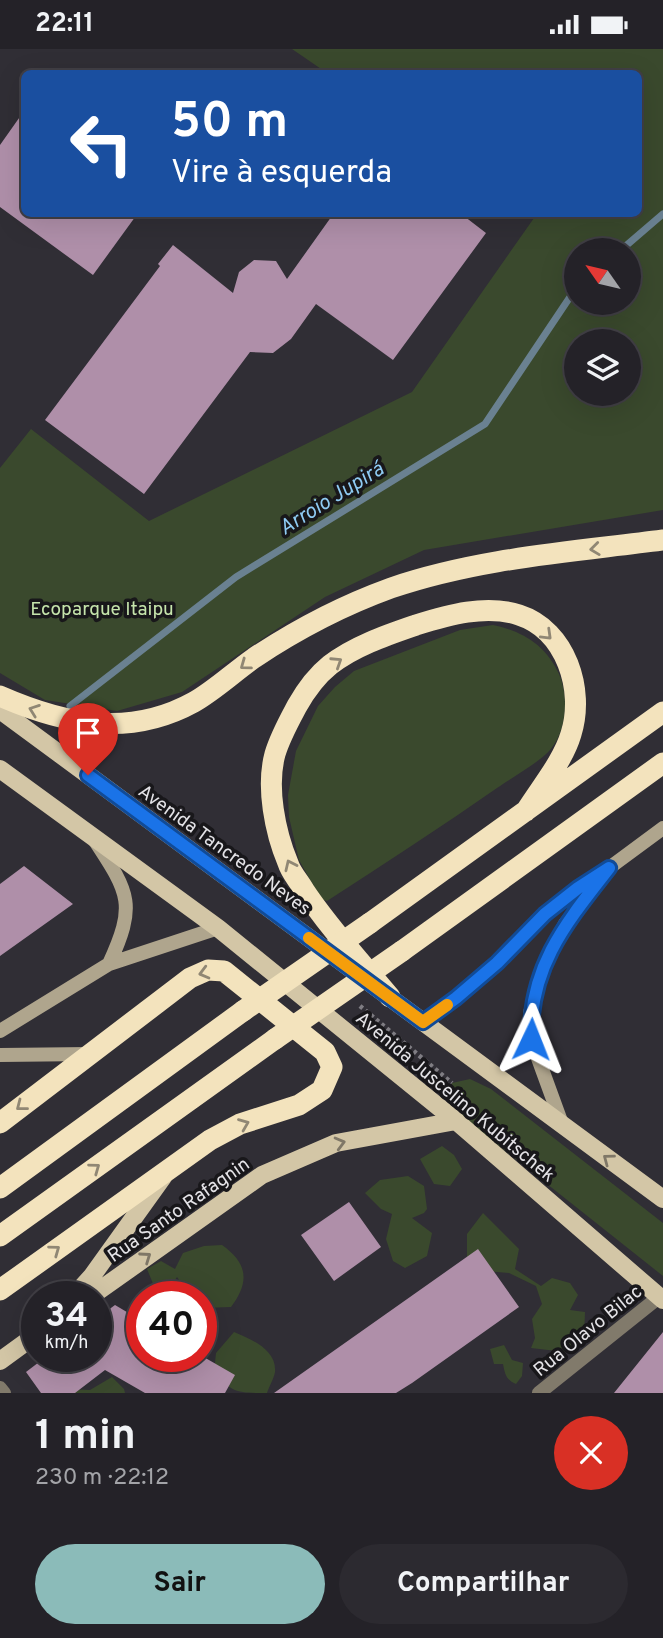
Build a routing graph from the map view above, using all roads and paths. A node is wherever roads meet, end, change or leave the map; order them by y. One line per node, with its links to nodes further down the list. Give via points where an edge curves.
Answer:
1 (663, 540): 2 (highway, one-way to 2, via 494,562 389,589 324,618 256,657 194,702 145,719 105,725 79,722 37,713)
2 (0, 697)
3 (0, 711): 13 (main road, Avenida Tancredo Neves)
4 (663, 712): 7 (highway)
5 (663, 763): 24 (highway, one-way to 5, bridge)
6 (0, 769): 9 (main road)
7 (526, 811): 13 (highway, one-way to 7, via 307,894 288,865 277,828 272,785 275,755 310,684 331,664 379,638 449,614 496,611 522,616 547,632 570,662 577,692 572,733); 22 (highway, bridge)
8 (663, 828): 10 (street)
9 (91, 835): 11 (main road); 12 (street, via 114,870 127,911 124,932)
10 (609, 868): 14 (street, via 545,914 497,963); 20 (street, via 565,924 541,971 530,1013 531,1039)
11 (218, 928): 12 (street); 18 (main road, Avenida Juscelino Kubitschek)
12 (109, 964): 15 (street)
13 (390, 997): 14 (main road, Avenida Juscelino Kubitschek)
14 (423, 1022): 20 (main road, Avenida Juscelino Kubitschek)
15 (0, 1031)
16 (90, 1054): 17 (street); 19 (highway, one-way to 19); 21 (highway, one-way to 16, via 210,1140 299,1105 322,1090 332,1067 325,1052 224,971 208,970 190,978)
17 (0, 1055)
18 (456, 1121): 26 (main road, Rua Santo Rafagnin, one-way to 18, via 262,1175 336,1143); 28 (main road, Avenida Juscelino Kubitschek)
19 (0, 1123)
20 (562, 1124): 23 (main road, Avenida Juscelino Kubitschek, one-way to 20)
21 (171, 1167): 25 (main road); 27 (highway, one-way to 21)
22 (0, 1188)
23 (663, 1199)
24 (0, 1236)
25 (87, 1281)
26 (112, 1281)
27 (0, 1290)
28 (661, 1298): 33 (street, Rua Olavo Bilac)
29 (21, 1346): 30 (main road)
30 (0, 1361)
31 (0, 1388): 32 (street)
32 (4, 1393)
33 (538, 1393)

